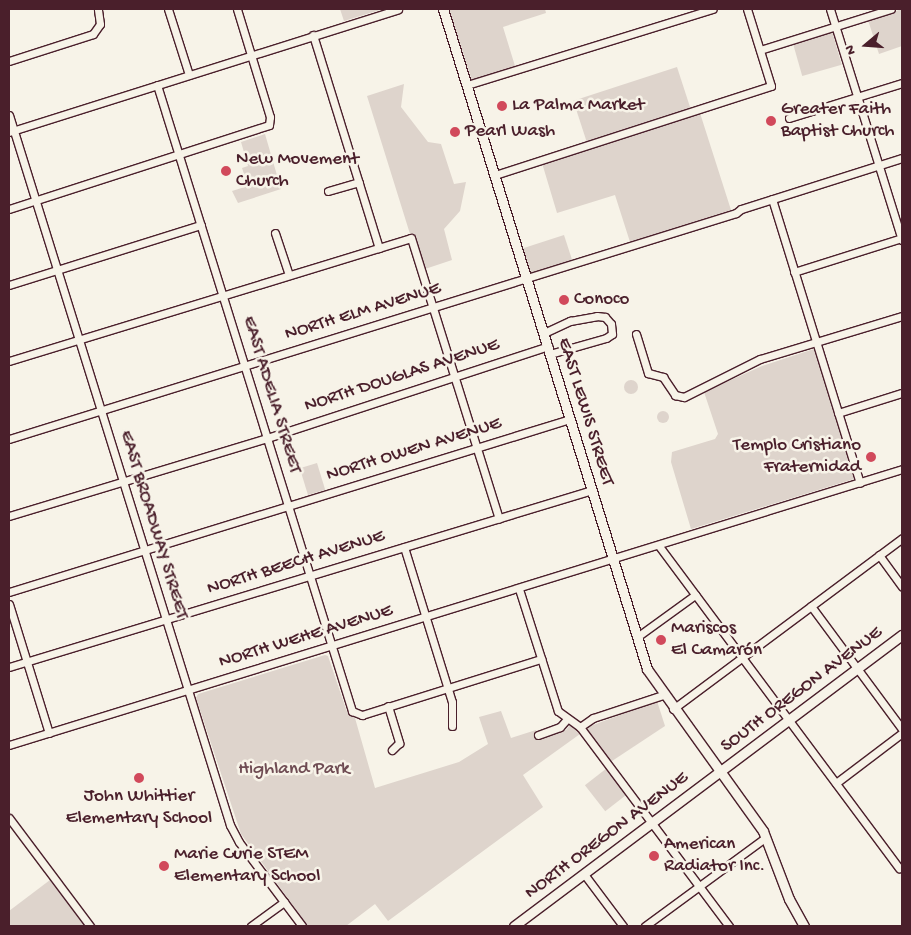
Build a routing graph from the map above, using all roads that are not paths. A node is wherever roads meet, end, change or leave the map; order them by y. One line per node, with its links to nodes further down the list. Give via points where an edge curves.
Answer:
1 (98, 9): 14 (street, via 100,24 90,35)
2 (168, 9): 15 (street)
3 (236, 9): 13 (street)
4 (398, 9): 11 (street)
5 (443, 9): 18 (main road, EAST LEWIS STREET)
6 (712, 9): 18 (street)
7 (747, 9): 12 (street)
8 (830, 9): 10 (street)
9 (891, 9): 10 (street)
10 (836, 26): 12 (street); 19 (street)
11 (313, 36): 13 (street); 27 (street)
12 (760, 50): 26 (street, via 772,86)
13 (251, 55): 15 (street); 23 (street, via 271,123)
14 (9, 61)
15 (188, 75): 17 (street)
16 (902, 82): 19 (street)
17 (157, 85): 22 (street); 23 (street, EAST ADELIA STREET)
18 (467, 85): 26 (main road, EAST LEWIS STREET)
19 (858, 96): 21 (street); 25 (street)
20 (9, 115): 22 (street, EAST BROADWAY STREET)
21 (789, 118)
22 (11, 131): 30 (street, EAST BROADWAY STREET)
23 (179, 155): 30 (street); 32 (street, EAST ADELIA STREET)
24 (902, 158): 25 (street, NORTH ELM AVENUE)
25 (879, 165): 29 (street, NORTH ELM AVENUE); 34 (street)
26 (495, 175): 39 (main road, EAST LEWIS STREET)
27 (359, 182): 28 (street); 35 (street)
28 (328, 191)
29 (772, 199): 37 (street); 39 (street, NORTH ELM AVENUE)
30 (36, 201): 31 (street); 36 (street, EAST BROADWAY STREET)
31 (9, 209)
32 (201, 225): 36 (street); 41 (street, EAST ADELIA STREET)
33 (276, 233): 38 (street)
34 (902, 238): 37 (street)
35 (379, 248): 38 (street); 42 (street, via 411,238)
36 (57, 270): 40 (street); 46 (street, EAST BROADWAY STREET)
37 (794, 272): 47 (street)
38 (289, 275): 41 (street)
39 (527, 278): 42 (street, NORTH ELM AVENUE); 44 (main road, EAST LEWIS STREET)
40 (9, 285)
41 (223, 295): 46 (street); 50 (street, EAST ADELIA STREET)
42 (433, 307): 50 (street, NORTH ELM AVENUE); 51 (street)
43 (902, 316): 47 (street)
44 (544, 333): 48 (main road, EAST LEWIS STREET); 48 (street, NORTH DOUGLAS AVENUE, via 570,321 597,316 605,317 611,324 612,334 606,338)
45 (636, 334): 47 (street, via 648,373 663,377 679,397 688,396 760,359)
46 (79, 340): 49 (street); 53 (street, EAST BROADWAY STREET)
47 (816, 342): 54 (street)
48 (549, 350): 51 (street, NORTH DOUGLAS AVENUE); 55 (main road, EAST LEWIS STREET)
49 (9, 361)
50 (244, 365): 53 (street, NORTH ELM AVENUE); 56 (street, EAST ADELIA STREET)
51 (454, 376): 56 (street, NORTH DOUGLAS AVENUE); 58 (street)
52 (902, 393): 54 (street)
53 (100, 410): 57 (street, NORTH ELM AVENUE); 60 (street, EAST BROADWAY STREET)
54 (838, 413): 61 (street)
55 (570, 419): 58 (street, NORTH OWEN AVENUE); 62 (main road, EAST LEWIS STREET)
56 (267, 438): 60 (street, NORTH DOUGLAS AVENUE); 63 (street, EAST ADELIA STREET)
57 (9, 439)
58 (477, 448): 63 (street, NORTH OWEN AVENUE); 65 (street)
59 (902, 469): 61 (street, NORTH WEHE AVENUE)
60 (123, 482): 64 (street, NORTH DOUGLAS AVENUE); 69 (street, EAST BROADWAY STREET)
61 (860, 482): 67 (street, NORTH WEHE AVENUE)
62 (592, 490): 65 (street, NORTH BEECH AVENUE); 71 (main road, EAST LEWIS STREET)
63 (288, 506): 69 (street, NORTH OWEN AVENUE); 72 (street, EAST ADELIA STREET)
64 (9, 516)
65 (499, 518): 68 (street, NORTH BEECH AVENUE)
66 (902, 538): 70 (street)
67 (659, 546): 71 (street, NORTH WEHE AVENUE); 76 (street)
68 (404, 547): 72 (street, NORTH BEECH AVENUE); 79 (street)
69 (144, 550): 75 (street, NORTH OWEN AVENUE); 80 (street, EAST BROADWAY STREET)
70 (879, 555): 73 (street); 78 (street)
71 (614, 560): 74 (street, NORTH WEHE AVENUE); 82 (main road, EAST LEWIS STREET)
72 (310, 575): 80 (street, NORTH BEECH AVENUE); 83 (street, EAST ADELIA STREET)
73 (902, 587)
74 (519, 589): 79 (street, NORTH WEHE AVENUE); 85 (street)
75 (9, 592)
76 (695, 594): 82 (street); 84 (street)
77 (9, 604): 86 (street)
78 (811, 606): 84 (street); 88 (street)
79 (426, 618): 83 (street, NORTH WEHE AVENUE); 89 (street)
80 (166, 619): 86 (street, NORTH BEECH AVENUE); 90 (street, EAST BROADWAY STREET)
81 (902, 635): 88 (main road, SOUTH OREGON AVENUE)
82 (637, 637): 91 (main road, EAST LEWIS STREET, via 650,675)
83 (332, 646): 90 (street, NORTH WEHE AVENUE); 92 (street, EAST ADELIA STREET, via 354,714)
84 (742, 657): 93 (street); 95 (street)
85 (541, 659): 89 (street); 94 (street, via 556,706)
86 (27, 661): 87 (street, NORTH BEECH AVENUE); 99 (street)
87 (9, 667)
88 (857, 668): 95 (main road, SOUTH OREGON AVENUE); 98 (street)
89 (448, 689): 92 (street); 96 (street, via 454,712)
90 (188, 690): 99 (street, NORTH WEHE AVENUE); 112 (street, EAST BROADWAY STREET, via 230,825)
91 (663, 695): 93 (main road, EAST LEWIS STREET); 97 (street, via 592,718)
92 (388, 706): 103 (street, via 399,743)
93 (673, 709): 104 (main road, EAST LEWIS STREET)
94 (567, 719): 97 (street); 101 (street, via 560,727)
95 (789, 720): 104 (main road, SOUTH OREGON AVENUE); 105 (street)
96 (452, 726)
97 (580, 727): 107 (street)
98 (902, 729)
99 (49, 733): 102 (street, NORTH WEHE AVENUE)
100 (902, 733): 105 (street)
101 (538, 735)
102 (9, 745)
103 (392, 750)
104 (721, 771): 107 (main road, NORTH OREGON AVENUE); 108 (main road, EAST LEWIS STREET)
105 (836, 783): 109 (street)
106 (9, 818): 113 (street)
107 (652, 822): 110 (main road, NORTH OREGON AVENUE); 111 (street)
108 (766, 837): 111 (street); 120 (main road, EAST LEWIS STREET, via 789,899)
109 (898, 868)
110 (584, 874): 116 (main road, NORTH OREGON AVENUE); 117 (street)
111 (699, 886): 118 (street); 119 (street)
112 (284, 902): 114 (street); 115 (street, EAST BROADWAY STREET)
113 (90, 926)
114 (251, 926)
115 (302, 926)
116 (514, 926)
117 (623, 926)
118 (645, 926)
119 (728, 926)
120 (804, 926)

